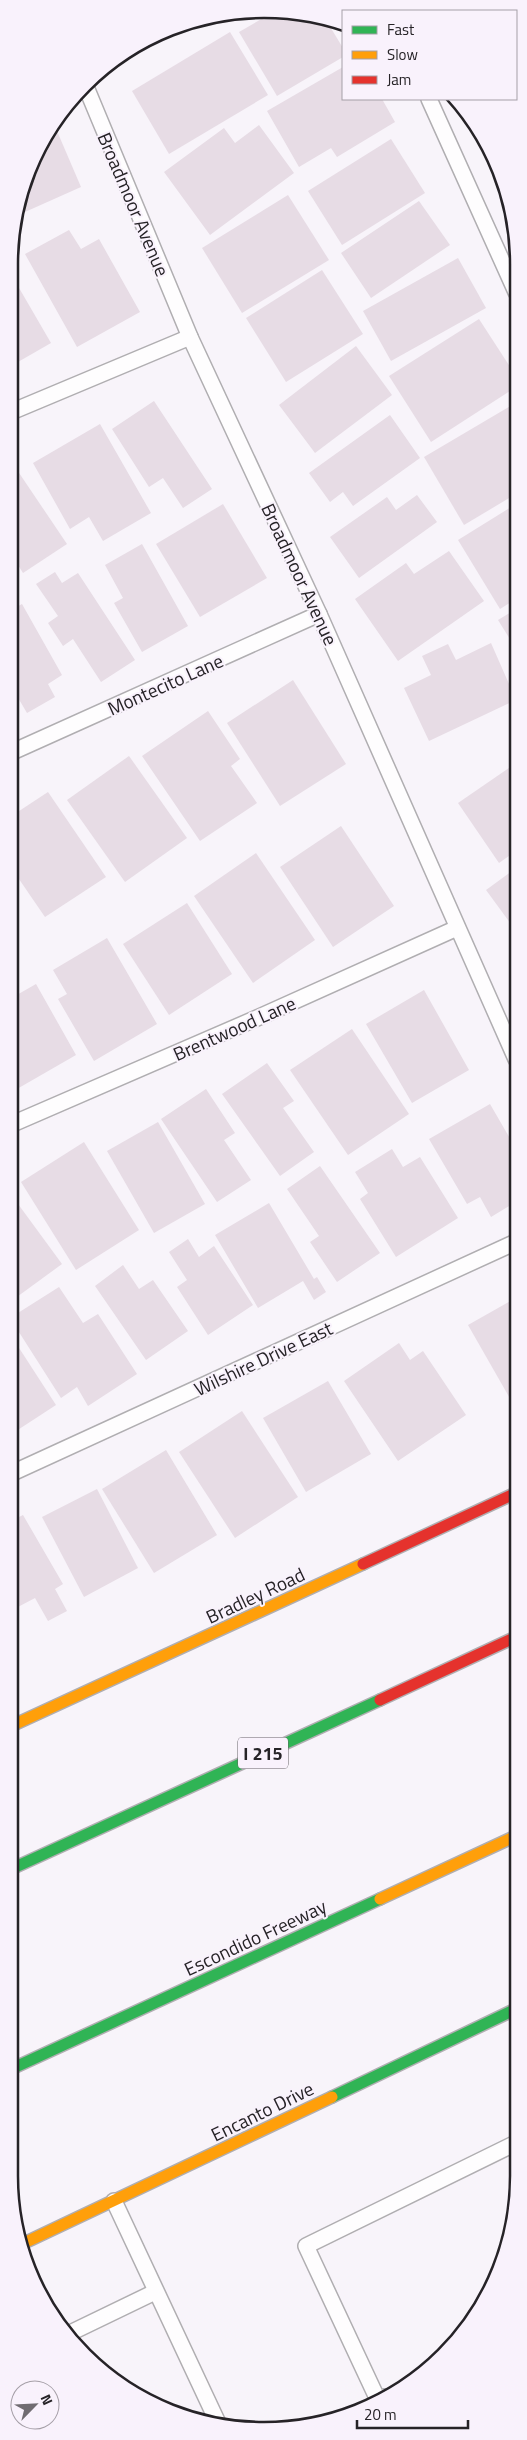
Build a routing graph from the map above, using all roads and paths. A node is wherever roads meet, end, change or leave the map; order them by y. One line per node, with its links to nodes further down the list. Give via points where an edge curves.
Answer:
1 (88, 92): 4 (lane, Broadmoor Avenue)
2 (428, 100): 3 (lane)
3 (510, 279)
4 (190, 337): 5 (lane); 6 (lane, Broadmoor Avenue)
5 (18, 409)
6 (319, 614): 7 (lane, Montecito Lane); 8 (lane, Broadmoor Avenue)
7 (18, 749)
8 (457, 928): 9 (lane, Broadmoor Avenue); 10 (lane, Brentwood Lane)
9 (510, 1046)
10 (18, 1122)
11 (510, 1245): 12 (lane, Wilshire Drive East)
12 (18, 1470)
13 (510, 1496): 15 (main road, Bradley Road)
14 (510, 1640): 17 (main road, I 215)
15 (18, 1723)
16 (510, 1839): 19 (main road, Escondido Freeway)
17 (18, 1866)
18 (510, 2012): 23 (main road, Encanto Drive)
19 (51, 2051): 20 (main road, Escondido Freeway); 21 (main road)
20 (18, 2066)
21 (18, 2069)
22 (510, 2146): 27 (lane, via 306,2246)
23 (114, 2201): 24 (main road, Encanto Drive); 25 (lane)
24 (27, 2242)
25 (155, 2292): 26 (lane); 28 (lane)
26 (73, 2332)
27 (376, 2395)
28 (216, 2418)

